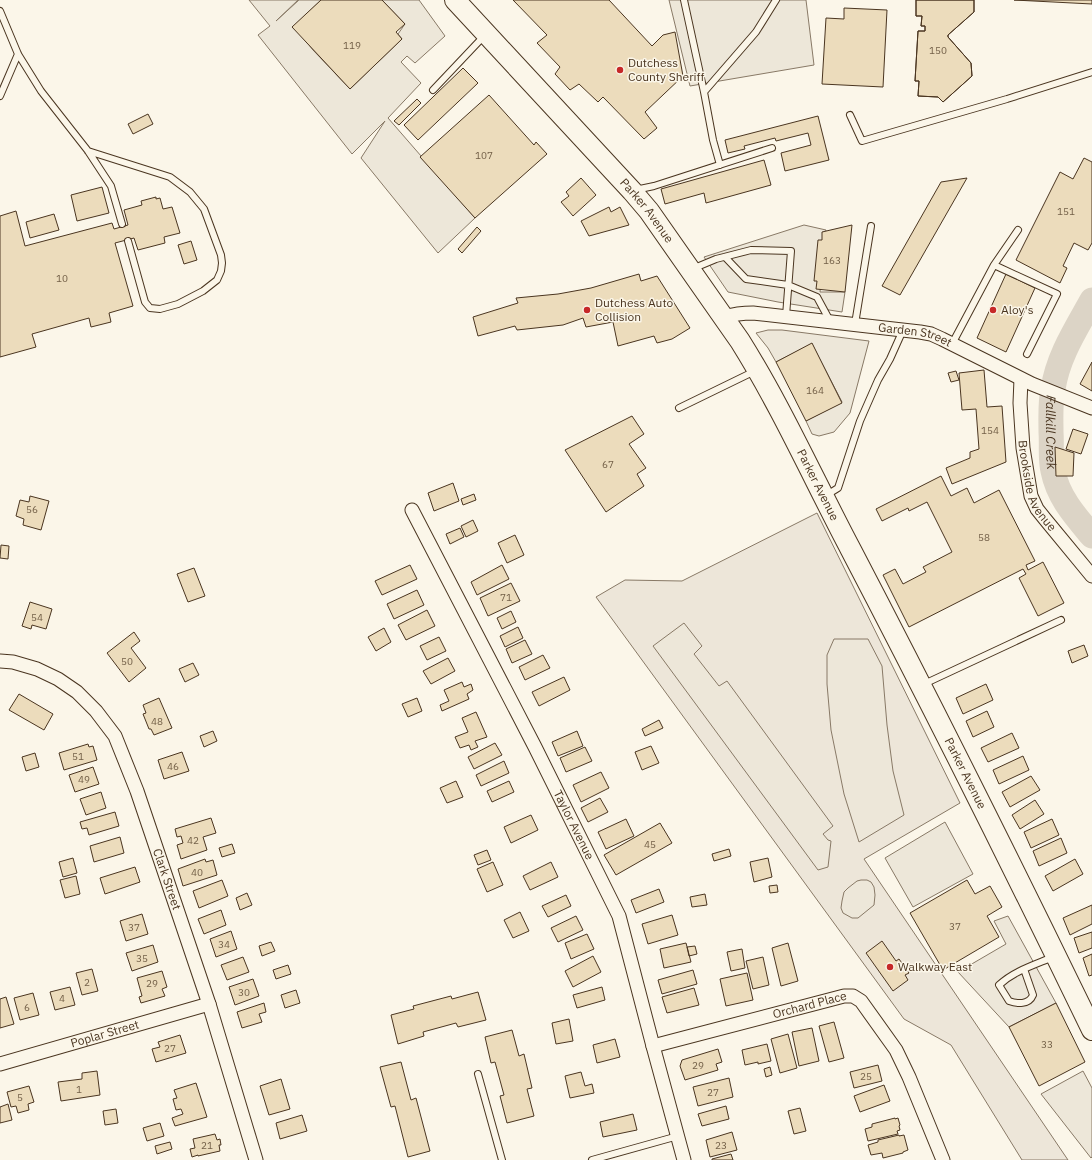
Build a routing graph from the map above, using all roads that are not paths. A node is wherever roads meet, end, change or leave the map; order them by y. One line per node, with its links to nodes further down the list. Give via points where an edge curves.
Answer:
1 (454, 0): 5 (main road, Parker Avenue)
2 (684, 0): 9 (lane)
3 (776, 0): 9 (lane, via 756,32)
4 (0, 11): 6 (lane)
5 (486, 34): 8 (lane); 15 (main road, Parker Avenue)
6 (18, 54): 10 (lane); 13 (lane, via 41,91)
7 (1092, 72): 11 (lane, via 862,141)
8 (433, 90)
9 (704, 92): 14 (lane)
10 (0, 96)
11 (850, 115)
12 (772, 148): 14 (lane)
13 (88, 151): 16 (lane, via 111,186); 19 (lane, via 170,177 190,192 204,209 221,255 221,272 217,280 197,295 160,309 150,308 145,302)
14 (720, 165): 15 (lane)
15 (632, 191): 22 (main road, Parker Avenue)
16 (122, 224)
17 (870, 226): 27 (lane)
18 (1018, 230): 21 (lane)
19 (128, 241)
20 (726, 257): 22 (lane); 23 (lane, via 746,280); 23 (lane, via 751,250 791,251)
21 (994, 265): 29 (lane); 30 (lane, via 1057,294)
22 (691, 270): 25 (main road, Parker Avenue)
23 (788, 285): 24 (lane); 26 (lane, via 817,297)
24 (786, 316): 25 (street, Garden Street, via 743,312); 26 (street, Garden Street)
25 (724, 317): 31 (main road, Parker Avenue)
26 (830, 321): 27 (street, Garden Street)
27 (855, 324): 28 (street, Garden Street)
28 (903, 330): 29 (street, Garden Street, via 931,334); 35 (lane, via 863,414 838,488)
29 (952, 344): 32 (street, Garden Street)
30 (1027, 354)
31 (758, 370): 33 (lane); 35 (main road, Parker Avenue)
32 (1021, 379): 34 (street, Garden Street); 37 (street, Brookside Avenue, via 1023,448 1031,496 1037,509)
33 (679, 408)
34 (1092, 408)
35 (824, 497): 40 (main road, Parker Avenue)
36 (412, 510): 45 (street, Taylor Avenue, via 619,916)
37 (1092, 576)
38 (1061, 620): 40 (lane)
39 (0, 661): 43 (street, Clark Street, via 37,669 58,679 77,692 96,711 115,736 137,791)
40 (920, 686): 41 (main road, Parker Avenue)
41 (1056, 956): 42 (lane); 44 (main road, Parker Avenue)
42 (1024, 969): 42 (lane, via 999,984 1009,1002 1017,1004 1032,998)
43 (209, 1004): 46 (street, Poplar Street); 49 (street, Clark Street)
44 (1092, 1030)
45 (653, 1046): 48 (street, Taylor Avenue); 53 (street, Orchard Place, via 844,996 853,996 861,1001 896,1050)
46 (0, 1064)
47 (478, 1074): 50 (lane)
48 (678, 1136): 51 (lane); 52 (street, Taylor Avenue)
49 (256, 1160)
50 (502, 1160)
51 (592, 1160)
52 (684, 1160)
53 (943, 1160)

